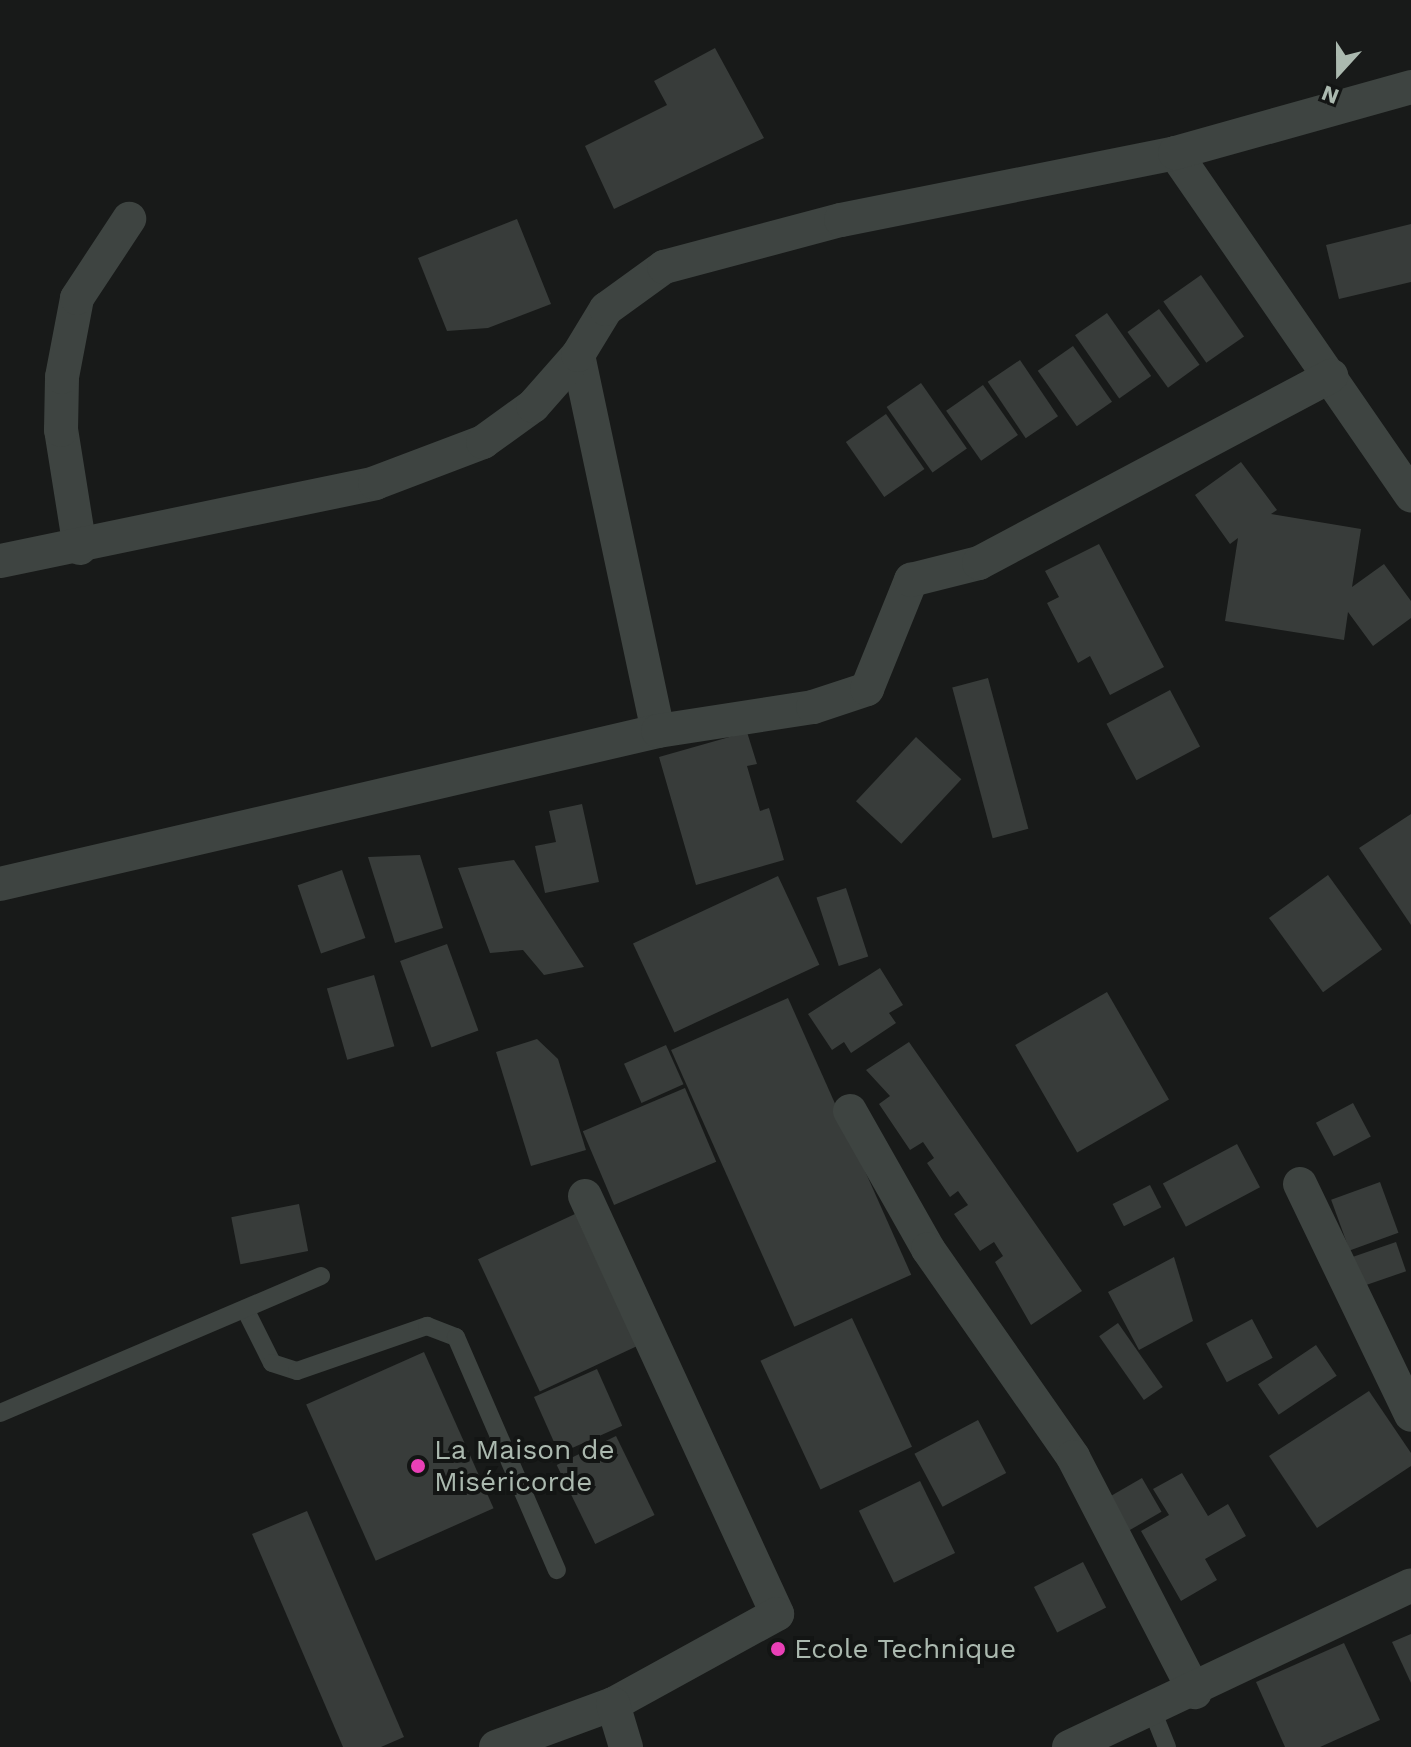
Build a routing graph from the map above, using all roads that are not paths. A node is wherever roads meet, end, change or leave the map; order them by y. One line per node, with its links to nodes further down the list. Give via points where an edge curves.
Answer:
1 (1411, 87): 2 (street)
2 (1175, 153): 4 (street, via 811,227 664,267 606,309); 5 (street)
3 (129, 219): 7 (street, via 77,298 62,377 61,430)
4 (578, 355): 7 (street, via 533,406 483,442 375,483); 9 (street)
5 (1331, 376): 6 (street); 9 (street, via 979,563 911,580 867,689 813,707)
6 (1411, 495)
7 (80, 548): 8 (street)
8 (0, 561)
9 (658, 731): 10 (street)
10 (0, 884)
11 (850, 1111): 20 (street, via 928,1249 1073,1457)
12 (1300, 1184): 17 (street)
13 (585, 1196): 21 (street, via 777,1614)
14 (321, 1276): 15 (lane)
15 (245, 1309): 16 (lane); 18 (lane, via 272,1363 297,1371 427,1326 456,1337)
16 (0, 1413)
17 (1411, 1415)
18 (557, 1570)
19 (1411, 1585): 20 (street)
20 (1195, 1692): 22 (street)
21 (613, 1704): 23 (street); 24 (street)
22 (1152, 1710): 25 (street); 26 (lane)
23 (496, 1747)
24 (626, 1747)
25 (1069, 1747)
26 (1167, 1747)

